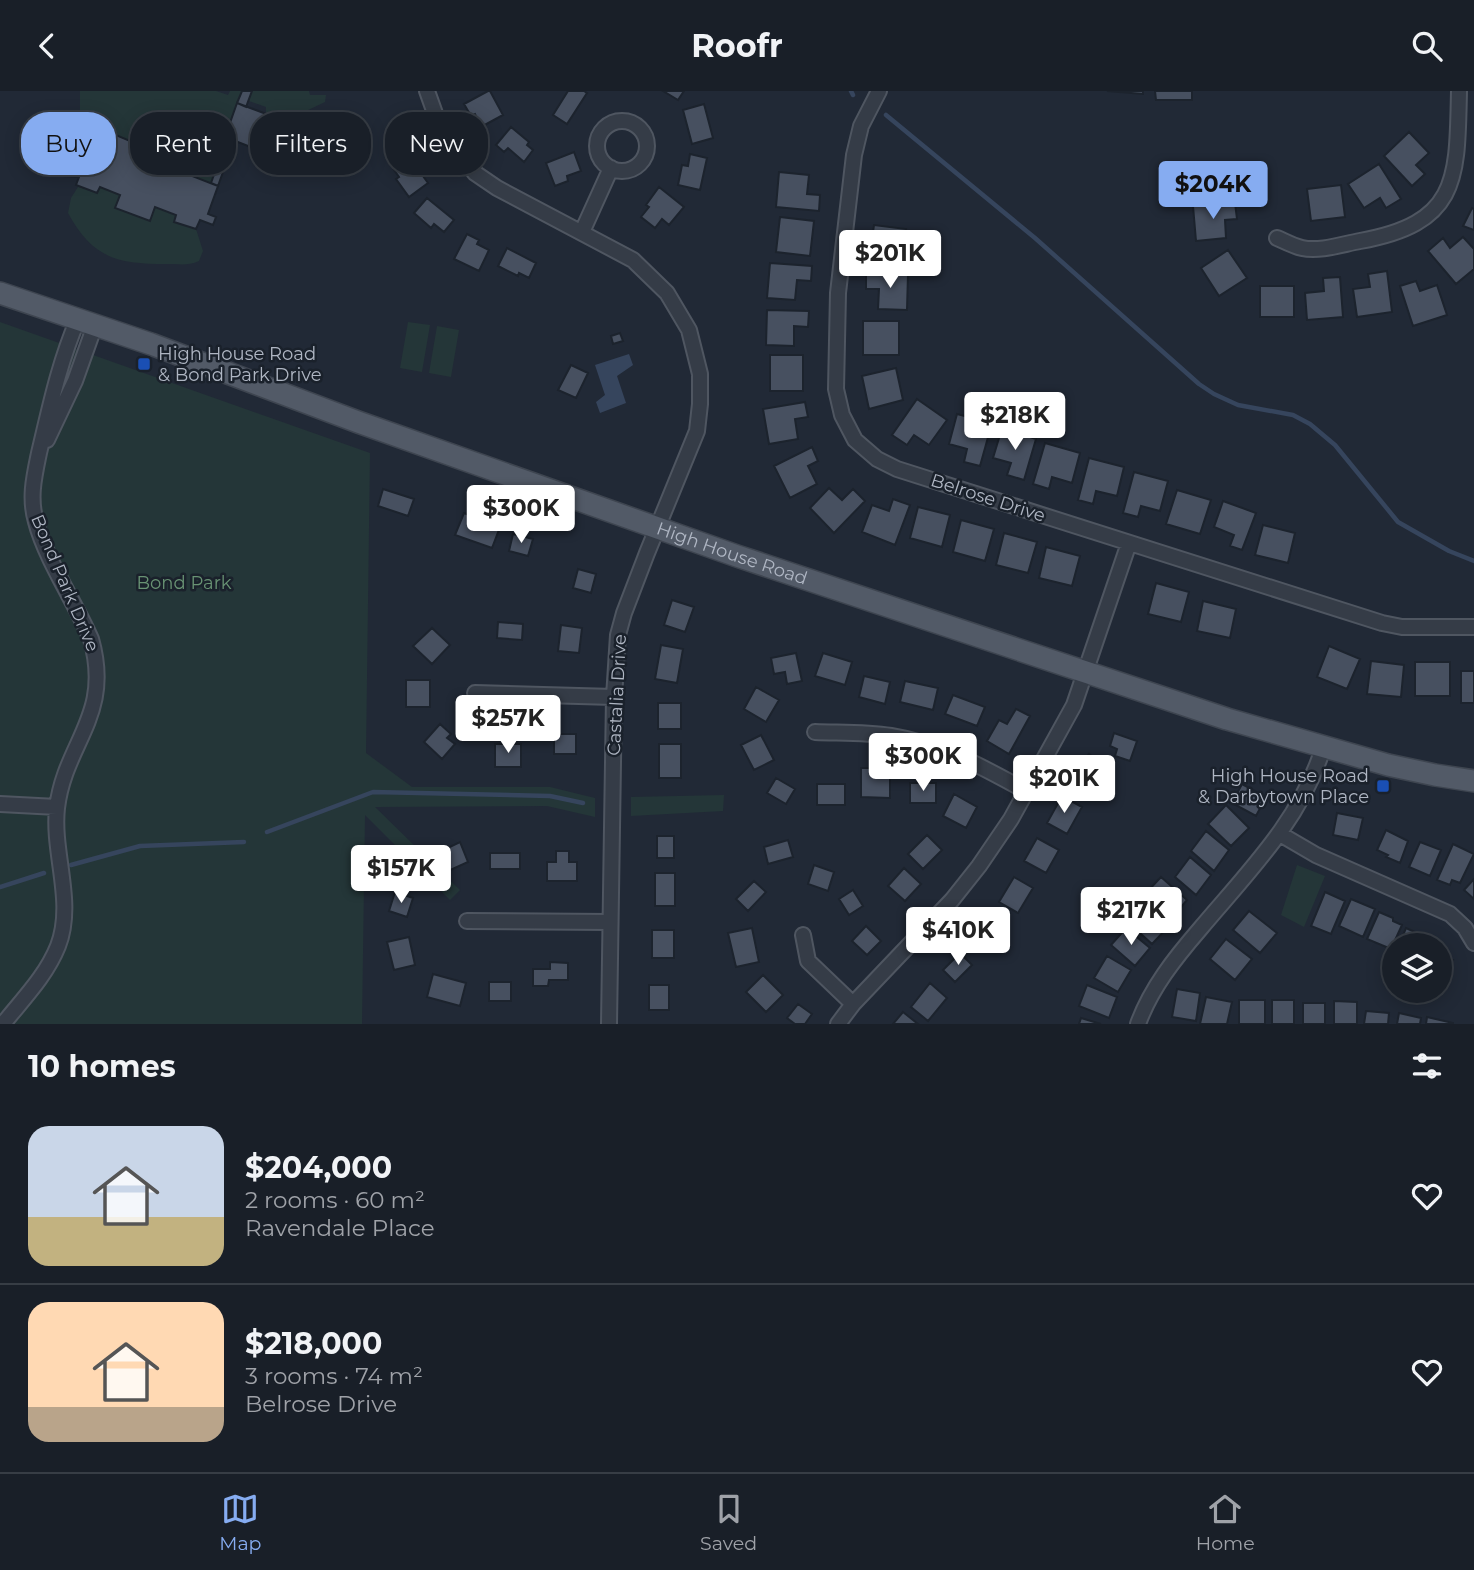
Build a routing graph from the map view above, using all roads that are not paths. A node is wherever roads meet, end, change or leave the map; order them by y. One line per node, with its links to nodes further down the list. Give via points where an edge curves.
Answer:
1 (427, 91): 5 (street, Castalia Drive, via 442,133 475,173)
2 (878, 91): 10 (street, Belrose Drive, via 858,138 840,260 836,389 849,431 862,448 897,469)
3 (1459, 91): 6 (street, via 1455,170 1447,190 1426,217 1394,234 1317,248 1302,248)
4 (611, 168): 5 (street)
5 (582, 232): 9 (street, Castalia Drive, via 633,260 650,275 678,311 695,351 700,374 697,432)
6 (1277, 237)
7 (0, 293): 8 (main road, High House Road)
8 (87, 322): 9 (main road, High House Road); 20 (street, Bond Park Drive, via 75,381 39,453 32,482 36,524 83,619 97,667 91,714)
9 (658, 529): 12 (main road, High House Road); 14 (street, Castalia Drive, via 618,635)
10 (1129, 543): 11 (street, Belrose Drive, via 1382,623); 12 (street)
11 (1474, 627)
12 (1086, 673): 16 (main road, High House Road); 18 (street, via 1074,705)
13 (475, 694): 14 (street)
14 (614, 697): 23 (street, Castalia Drive)
15 (815, 732): 18 (street, via 890,736 930,745)
16 (1323, 748): 17 (main road, High House Road); 21 (street, via 1299,805)
17 (1474, 781)
18 (1026, 791): 26 (street, via 966,883)
19 (0, 804): 20 (street)
20 (57, 807): 27 (street, Bond Park Drive, via 64,920 43,974)
21 (1280, 834): 25 (street, via 1316,855 1450,914); 30 (street, via 1158,982)
22 (467, 921): 23 (street)
23 (610, 922): 28 (street, Castalia Drive)
24 (803, 935): 26 (street, via 808,961)
25 (1474, 943)
26 (853, 1004): 29 (street)
27 (3, 1024)
28 (608, 1024)
29 (838, 1024)
30 (1138, 1024)

